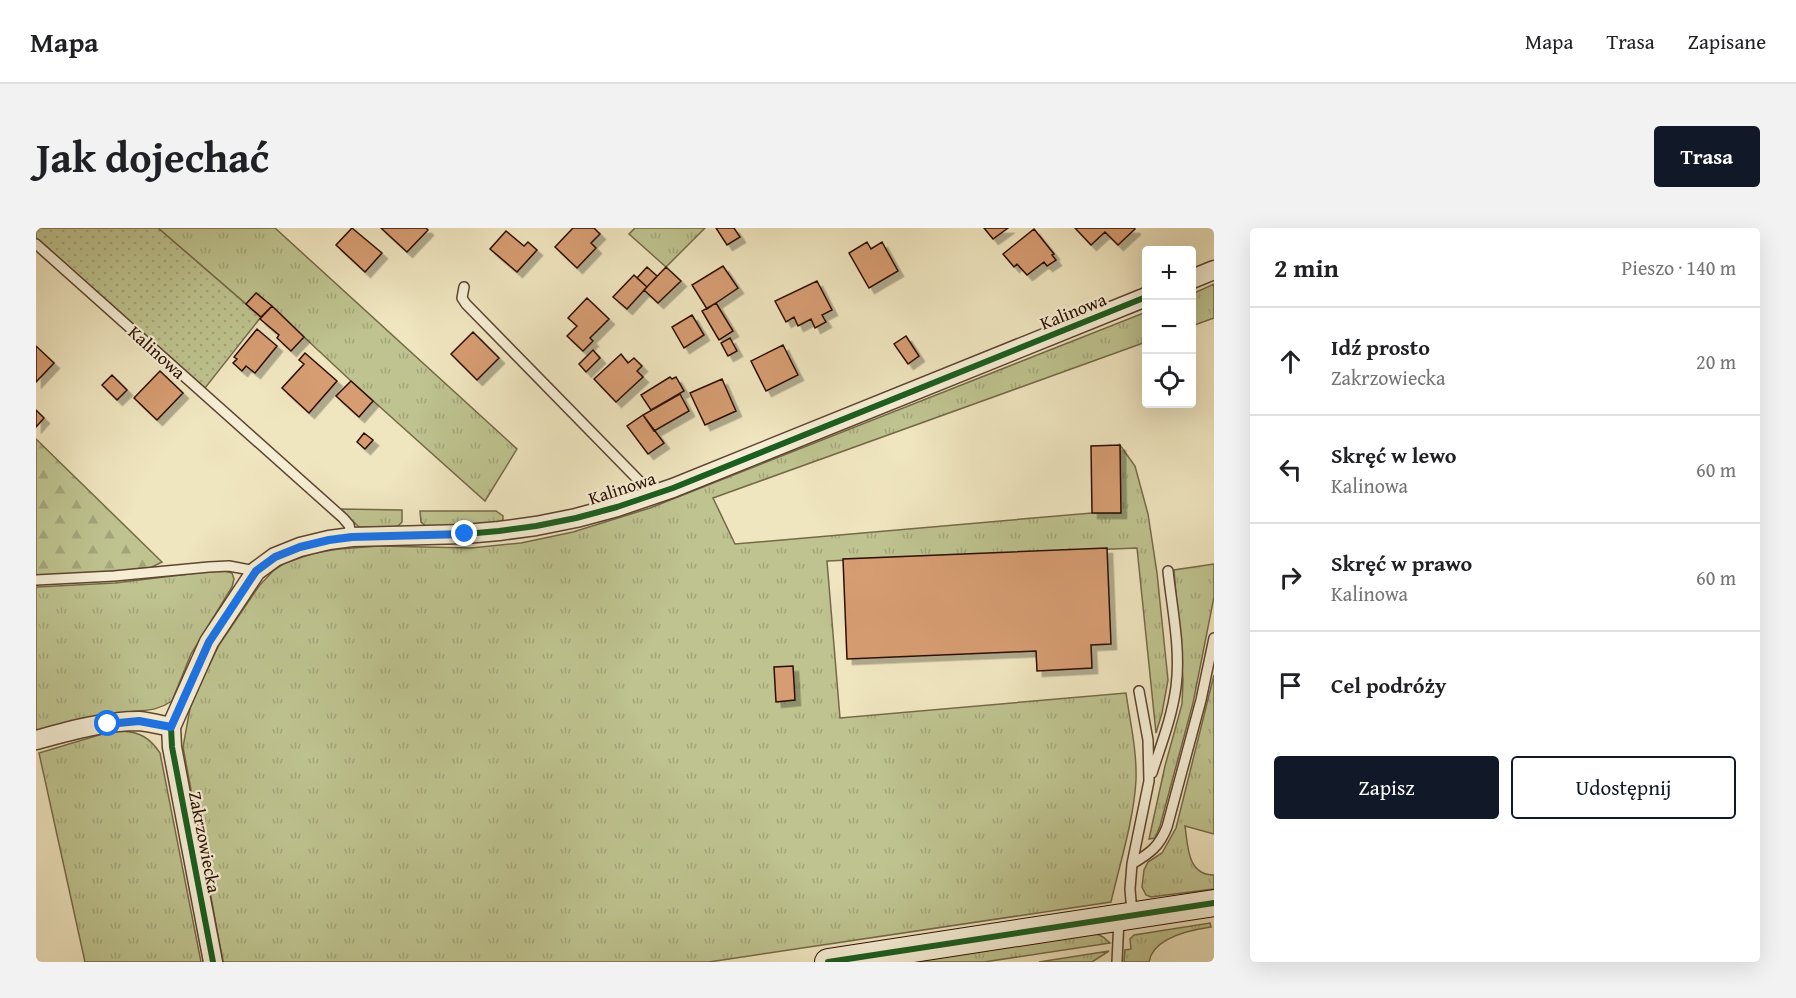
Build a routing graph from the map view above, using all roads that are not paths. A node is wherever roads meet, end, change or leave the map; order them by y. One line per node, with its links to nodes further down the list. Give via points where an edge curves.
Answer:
1 (36, 244): 7 (lane, Kalinowa, via 343,518)
2 (1214, 270): 3 (street)
3 (1196, 277)
4 (464, 286): 6 (lane, via 462,298 466,304)
5 (1142, 299): 6 (street, Kalinowa)
6 (653, 495): 7 (street, Kalinowa, via 576,518 509,530)
7 (352, 537): 8 (street, Kalinowa, via 300,547 275,557)
8 (256, 571): 10 (lane, via 229,566); 13 (street, Kalinowa, via 209,642)
9 (1168, 571): 15 (lane, via 1177,653 1176,685 1173,708)
10 (36, 580)
11 (1214, 638): 16 (lane, via 1167,827 1150,853)
12 (1139, 691): 15 (lane, via 1148,740)
13 (171, 727): 14 (street, via 139,721 66,731); 19 (street, Zakrzowiecka)
14 (36, 740)
15 (1149, 781): 16 (lane)
16 (1132, 864): 18 (lane)
17 (1214, 903): 18 (street)
18 (1126, 916): 20 (street); 21 (lane)
19 (213, 962)
20 (831, 962)
21 (1117, 962)

